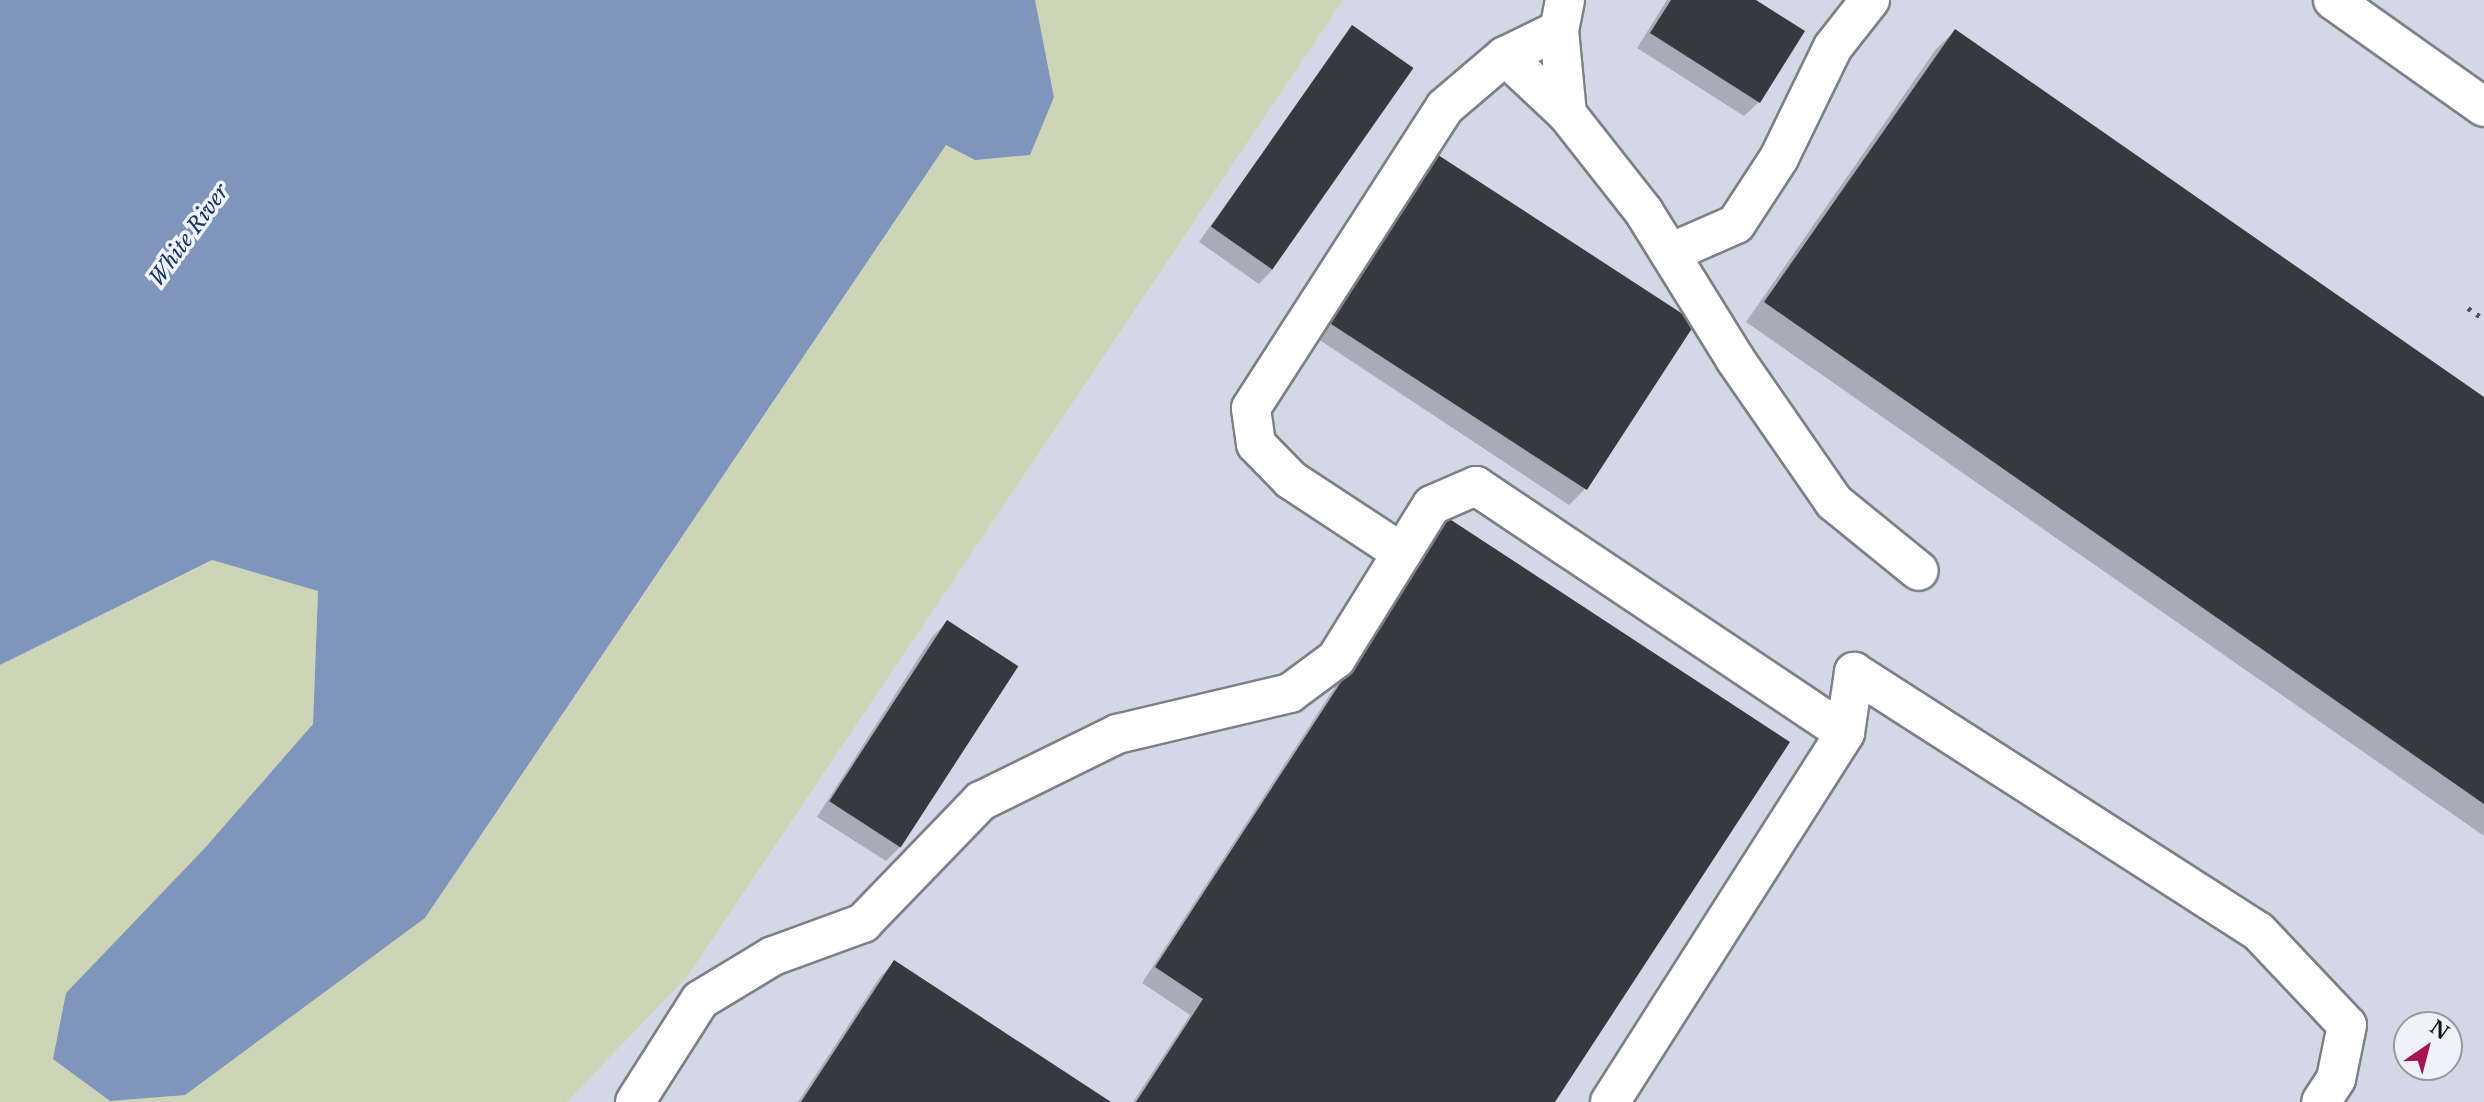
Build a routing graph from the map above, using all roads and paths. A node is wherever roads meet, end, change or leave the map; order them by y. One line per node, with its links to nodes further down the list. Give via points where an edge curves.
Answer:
1 (1870, 0): 7 (lane, via 1833,47 1779,158 1736,224)
2 (2333, 0): 5 (lane)
3 (1562, 15): 4 (lane); 6 (lane)
4 (1505, 56): 6 (lane); 8 (lane, via 1446,107 1251,408 1256,444 1291,480)
5 (2484, 107)
6 (1567, 114): 7 (lane, via 1644,212)
7 (1670, 253): 9 (lane, via 1735,359 1834,502)
8 (1402, 553): 10 (lane, via 1432,505 1476,486); 11 (lane, via 1336,659 1290,693 1117,734 981,801 863,923 773,956 700,1000)
9 (1920, 571)
10 (1845, 733): 12 (lane); 13 (lane, via 1854,672 2258,931 2347,1025 2336,1079)
11 (635, 1102)
12 (1610, 1102)
13 (2321, 1102)

